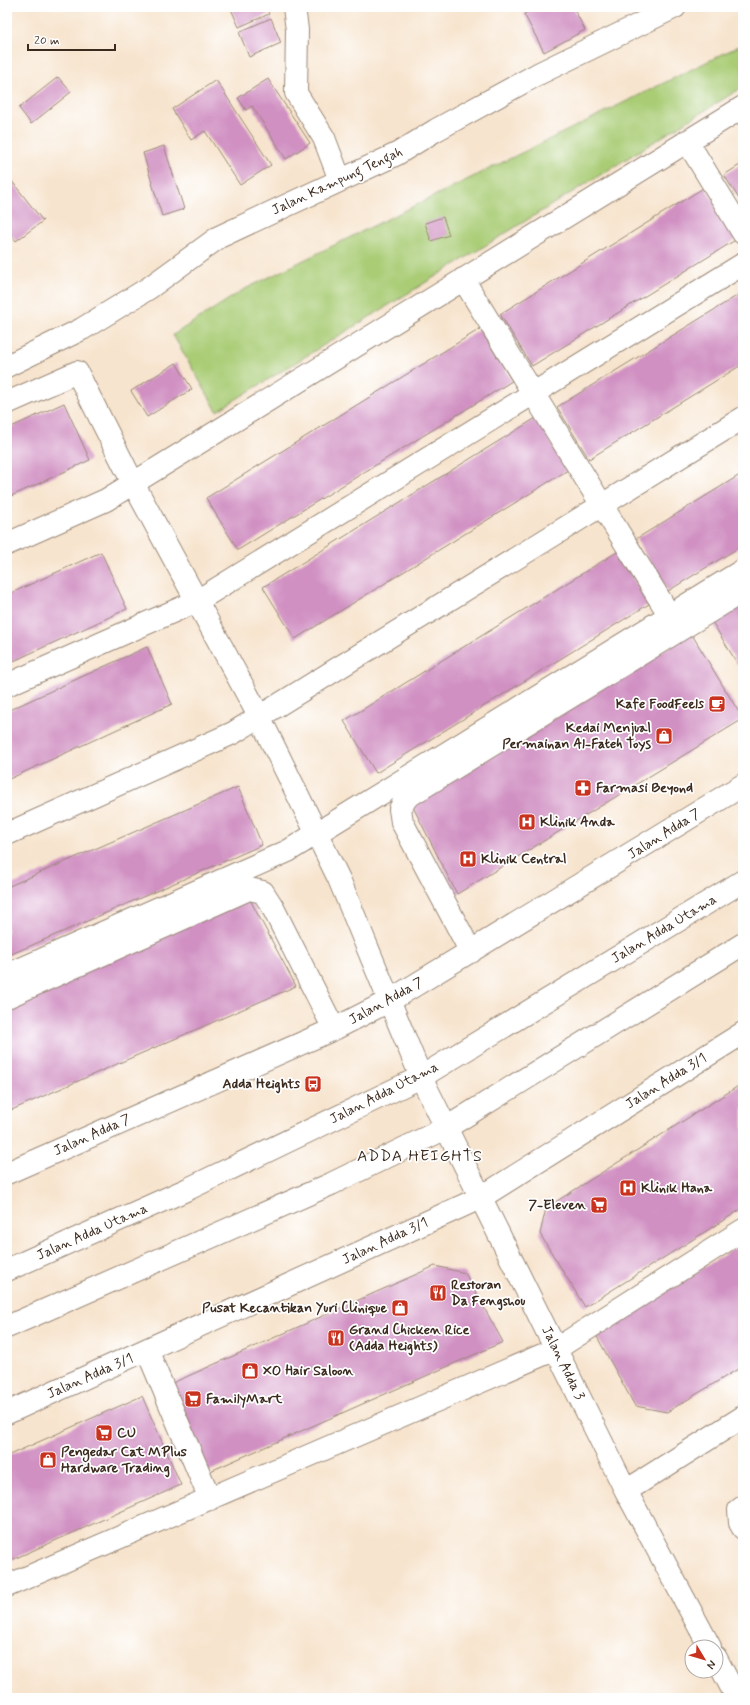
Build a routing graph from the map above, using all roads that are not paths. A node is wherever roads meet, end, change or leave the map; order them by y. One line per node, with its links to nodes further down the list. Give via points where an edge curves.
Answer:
1 (294, 7): 5 (street, via 297,30 296,93 324,138)
2 (675, 7): 5 (street, Jalan Kampung Tengah, via 540,73 397,154)
3 (743, 106): 4 (street)
4 (687, 141): 6 (street); 8 (street)
5 (340, 180): 9 (street, Jalan Kampung Tengah, via 219,237 149,288 82,328)
6 (743, 233)
7 (743, 264): 10 (street)
8 (463, 279): 10 (street); 13 (street)
9 (7, 366)
10 (533, 393): 14 (street); 18 (street)
11 (7, 403): 13 (street, Jalan Adda 3, via 77,372)
12 (743, 418): 14 (street)
13 (133, 483): 15 (street, via 106,500); 18 (street, Jalan Adda 3)
14 (602, 505): 19 (street); 21 (street)
15 (7, 544)
16 (743, 570): 19 (street)
17 (743, 591): 27 (street, via 407,797 400,809 402,822)
18 (197, 601): 20 (street); 21 (street, Jalan Adda 3)
19 (670, 616): 24 (street)
20 (7, 686)
21 (259, 716): 23 (street, via 233,733); 24 (street, Jalan Adda 3)
22 (743, 785): 27 (street, Jalan Adda 7)
23 (7, 834)
24 (317, 834): 28 (street, via 288,850); 30 (street, Jalan Adda 3)
25 (743, 881): 33 (street, Jalan Adda Utama)
26 (743, 944): 34 (street)
27 (471, 952): 30 (street, Jalan Adda 7)
28 (7, 975)
29 (7, 997): 31 (street, via 250,889 262,892 272,906)
30 (389, 1001): 31 (street, Jalan Adda 7); 33 (street, Jalan Adda 3)
31 (334, 1029): 35 (street, Jalan Adda 7)
32 (743, 1033): 36 (street, Jalan Adda 3/1)
33 (421, 1077): 34 (street, Jalan Adda 3); 38 (street, Jalan Adda Utama, via 188,1189)
34 (446, 1128): 36 (street, Jalan Adda 3); 39 (street, via 332,1184)
35 (8, 1169)
36 (480, 1198): 40 (street, Jalan Adda 3); 41 (street, Jalan Adda 3/1)
37 (743, 1230): 40 (street)
38 (7, 1270)
39 (7, 1327)
40 (556, 1349): 44 (street, Jalan Adda 3); 45 (street)
41 (147, 1350): 42 (street, Jalan Adda 3/1); 45 (street)
42 (7, 1413)
43 (743, 1417): 44 (street)
44 (626, 1491): 49 (street, Jalan Adda 3)
45 (210, 1499): 48 (street)
46 (743, 1507): 47 (street, via 739,1510)
47 (743, 1528)
48 (7, 1586)
49 (706, 1639)
50 (724, 1671): 51 (street)
51 (739, 1696)

